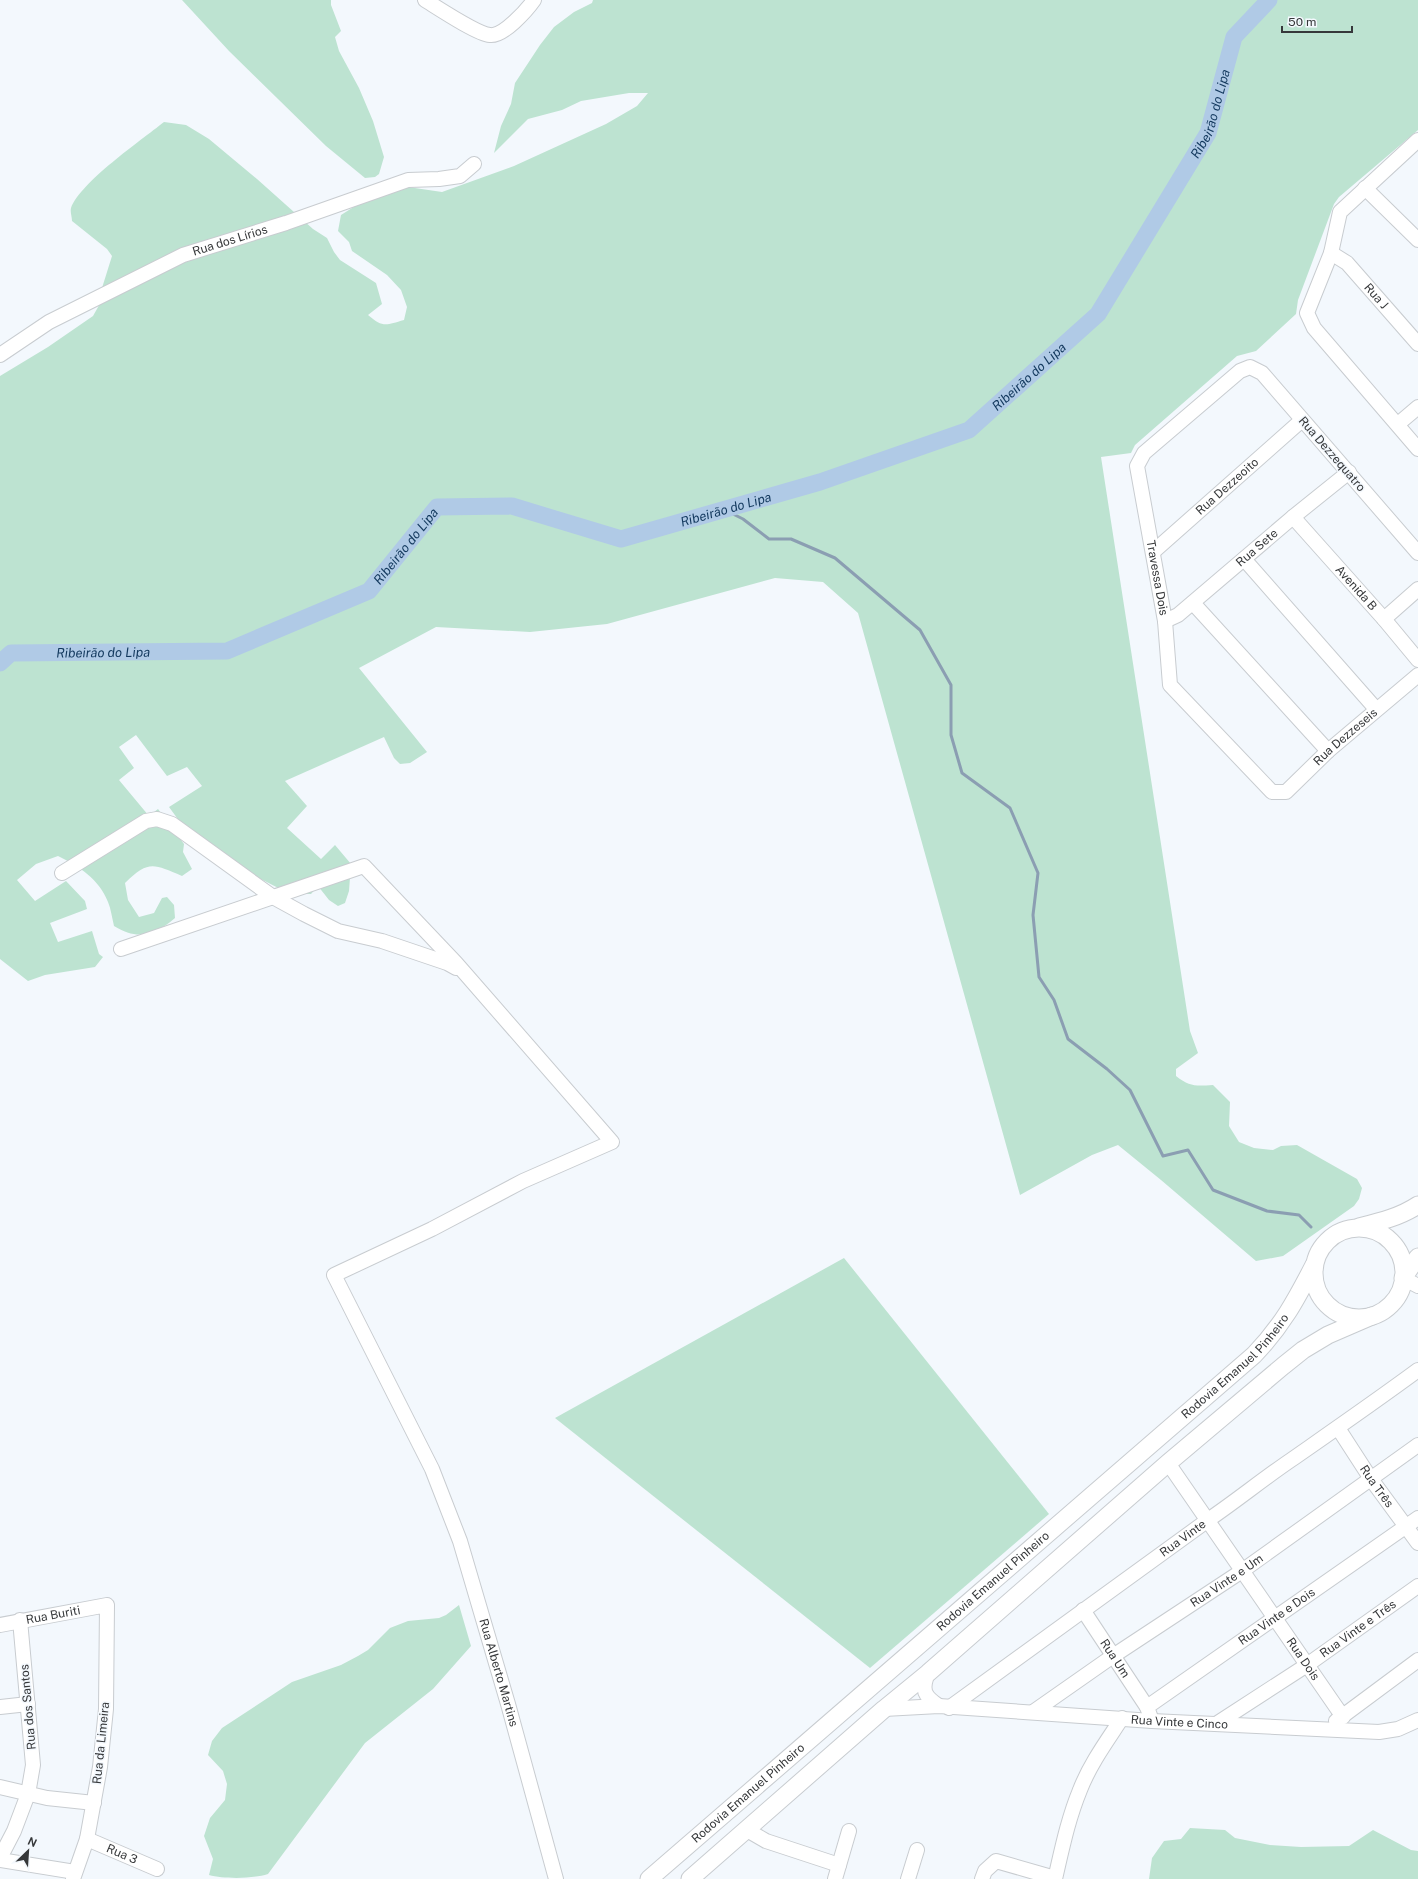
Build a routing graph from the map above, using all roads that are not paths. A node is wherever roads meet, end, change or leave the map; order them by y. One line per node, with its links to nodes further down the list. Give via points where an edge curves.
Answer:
1 (425, 0): 2 (street, via 490,36 502,33)
2 (534, 0)
3 (1418, 140): 5 (street)
4 (474, 164): 9 (street, Rua dos Lírios, via 460,176 408,180 183,256 49,322)
5 (1365, 188): 6 (street); 7 (street, via 1340,212)
6 (1417, 237)
7 (1331, 253): 8 (street, Rua J, via 1347,263); 13 (street, via 1307,313 1314,328)
8 (1418, 344)
9 (0, 355)
10 (1240, 371): 12 (street, Rua Dezzequatro, via 1250,367 1262,373); 17 (street, Travessa Dois, via 1144,453 1137,466)
11 (1418, 407): 13 (street)
12 (1302, 420): 15 (street, Rua Dezzequatro); 17 (street, Rua Dezzeoito)
13 (1398, 424): 14 (street)
14 (1418, 449)
15 (1349, 472): 16 (street, Rua Sete); 18 (street, Rua Dezzequatro)
16 (1293, 517): 19 (street, Rua Sete); 22 (street, Avenida B)
17 (1153, 552): 23 (street, Travessa Dois)
18 (1418, 553)
19 (1244, 559): 21 (street, Rua Sete); 26 (street)
20 (1418, 589): 22 (street)
21 (1193, 603): 23 (street, Rua Sete); 27 (street)
22 (1384, 619): 24 (street, Avenida B)
23 (1165, 621): 28 (street, Travessa Dois, via 1170,685)
24 (1418, 660)
25 (1418, 675): 26 (street, Rua Dezzeseis)
26 (1376, 709): 27 (street, Rua Dezzeseis)
27 (1328, 751): 28 (street, Rua Dezzeseis, via 1286,792)
28 (1272, 792)
29 (62, 873): 30 (street, via 146,821 157,819 172,824)
30 (273, 897): 31 (street); 32 (street, via 338,931 404,948); 32 (street, via 364,866)
31 (121, 949)
32 (463, 971): 84 (street, Rua Alberto Martins, via 612,1142 523,1181 432,1229 334,1275 432,1469 460,1541)
33 (1418, 1205): 34 (main road, via 1388,1219)
34 (1353, 1229): 36 (main road, via 1328,1240); 37 (main road, via 1374,1232 1391,1243 1401,1260)
35 (1418, 1256): 37 (main road)
36 (1314, 1265): 39 (main road, via 1314,1281 1320,1296 1330,1308 1350,1317); 85 (main road, Rodovia Emanuel Pinheiro, via 1288,1314 1254,1355)
37 (1403, 1278): 38 (street); 39 (main road, via 1398,1294 1387,1308)
38 (1418, 1286)
39 (1372, 1316): 43 (main road, via 1330,1334 1303,1350)
40 (1418, 1370): 41 (street, Rua Vinte)
41 (1338, 1428): 44 (street, Rua Três); 46 (street, Rua Vinte)
42 (1418, 1445): 44 (street, Rua Vinte e Um)
43 (1168, 1463): 46 (street, Rua Dois); 59 (main road)
44 (1371, 1479): 47 (street, Rua Três); 49 (street, Rua Vinte e Um)
45 (1418, 1518): 47 (street, Rua Vinte e Dois)
46 (1208, 1520): 49 (street, Rua Dois); 52 (street, Rua Vinte)
47 (1406, 1527): 48 (street, Rua Três); 53 (street, Rua Vinte e Dois)
48 (1418, 1543)
49 (1242, 1571): 53 (street, Rua Dois); 56 (street, Rua Vinte e Um)
50 (1418, 1586): 58 (street, Rua Vinte e Três)
51 (107, 1605): 54 (street, Rua Buriti); 74 (street, Rua da Limeira, via 106,1709)
52 (1083, 1610): 56 (street, Rua Um); 62 (street, Rua Vinte)
53 (1275, 1619): 58 (street, Rua Dois); 63 (street, Rua Vinte e Dois)
54 (20, 1620): 55 (street, Rua Buriti); 60 (street, Rua dos Santos)
55 (0, 1625)
56 (1113, 1656): 63 (street, Rua Um); 65 (street, Rua Vinte e Um)
57 (1418, 1660): 66 (street)
58 (1307, 1665): 66 (street, Rua Dois); 70 (street, Rua Vinte e Três)
59 (928, 1673): 62 (street, via 923,1684 925,1693 931,1701); 64 (main road)
60 (28, 1704): 61 (street); 73 (street, Rua dos Santos, via 33,1765)
61 (0, 1707)
62 (944, 1707): 64 (street, Rua Vinte e Cinco); 65 (street, Rua Vinte e Cinco)
63 (1147, 1707): 69 (street)
64 (884, 1709): 75 (main road)
65 (1033, 1712): 67 (street, Rua Vinte e Cinco)
66 (1343, 1717): 71 (street)
67 (1122, 1718): 69 (street, Rua Vinte e Cinco); 83 (street, via 1097,1756 1080,1790 1060,1852)
68 (1418, 1720): 71 (street, Rua Vinte e Cinco, via 1389,1732)
69 (1152, 1721): 70 (street, Rua Vinte e Cinco)
70 (1216, 1724): 71 (street, Rua Vinte e Cinco)
71 (1324, 1730)
72 (0, 1787): 73 (street)
73 (28, 1794): 74 (street); 79 (street, Rua dos Santos)
74 (94, 1803): 77 (street, Rua da Limeira)
75 (747, 1830): 81 (street, via 766,1842); 86 (main road)
76 (849, 1831): 81 (street)
77 (87, 1839): 80 (street, Rua 3); 82 (street, Rua da Limeira)
78 (917, 1850): 87 (street)
79 (0, 1859): 82 (street)
80 (157, 1869)
81 (837, 1872)
82 (74, 1876)
83 (1055, 1878): 88 (street, via 996,1861 985,1871)
84 (556, 1879)
85 (649, 1879)
86 (690, 1879)
87 (908, 1879)
88 (982, 1879)

